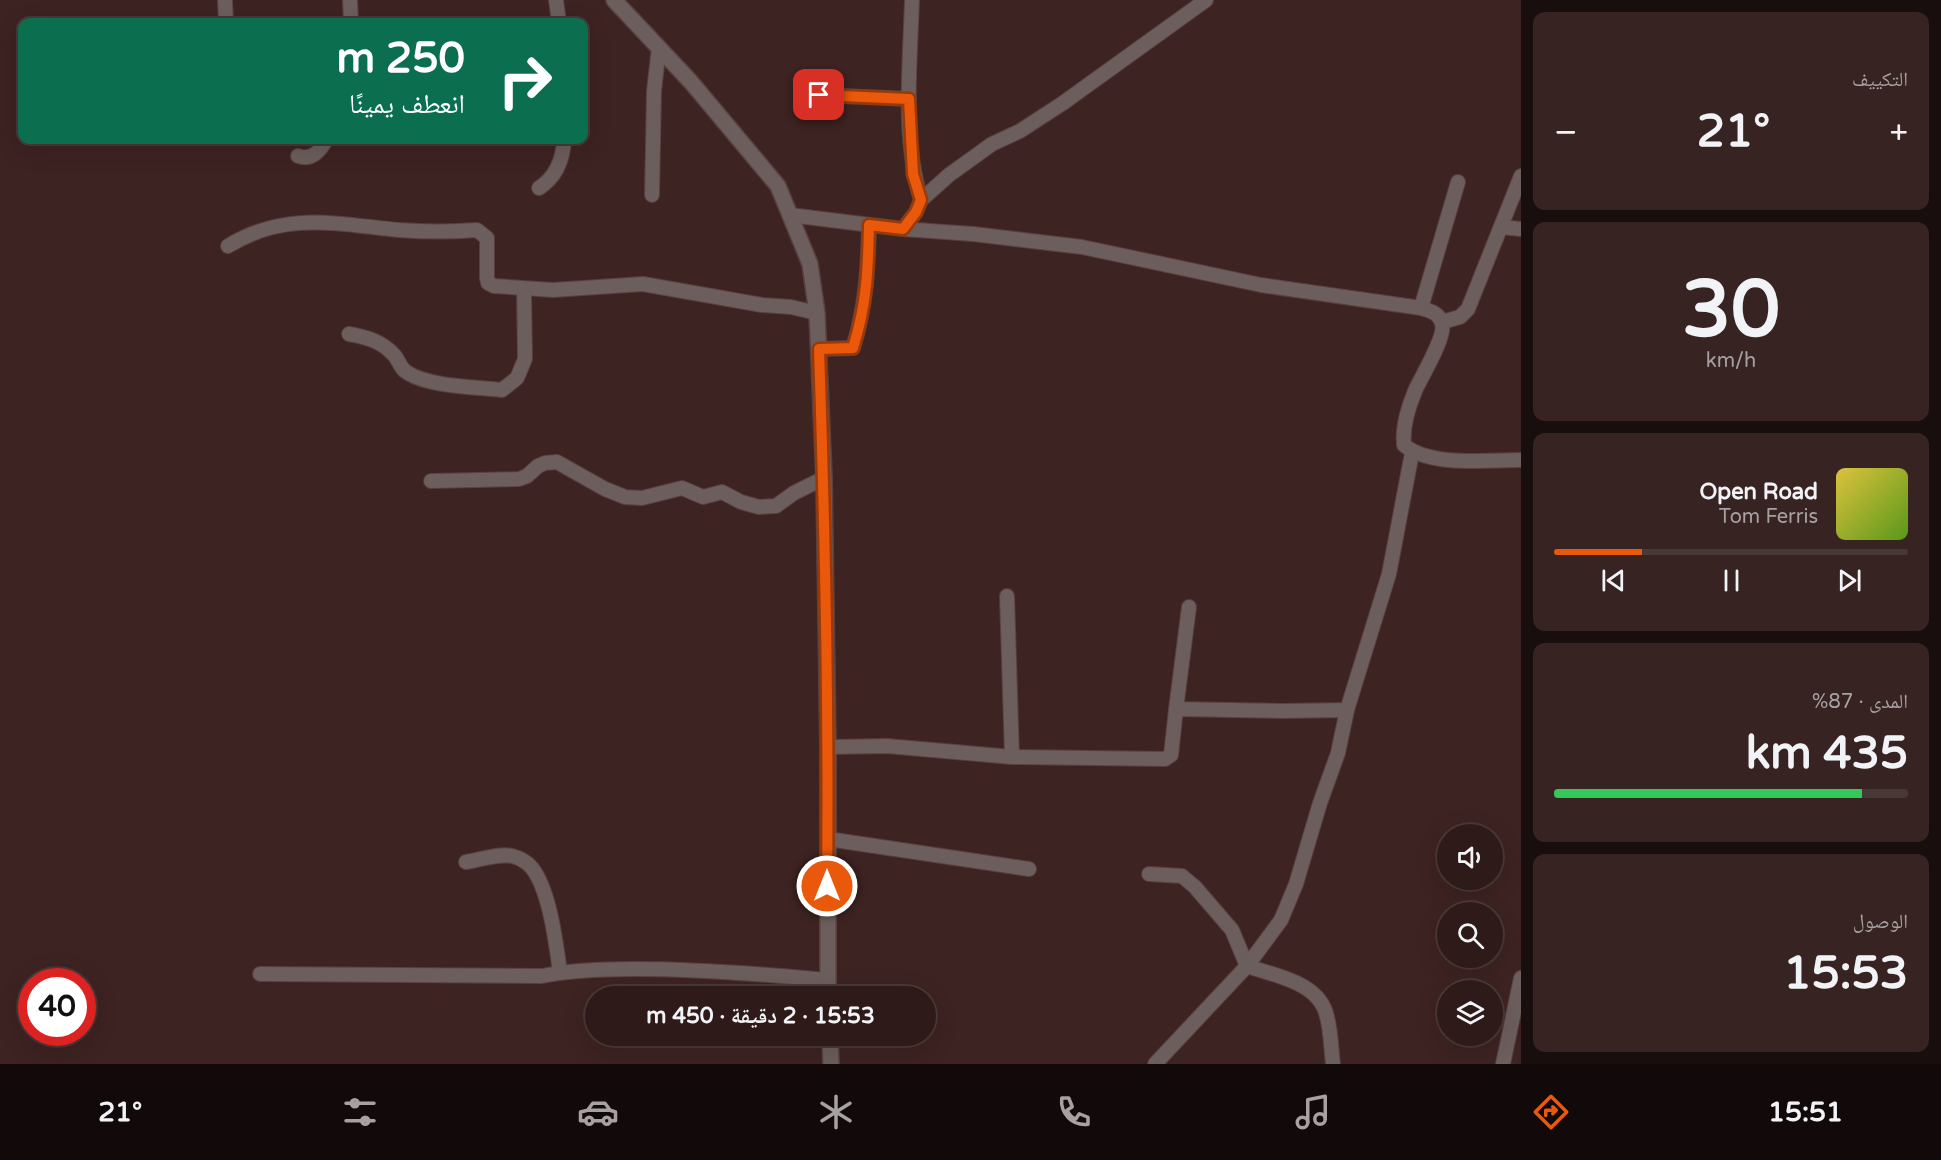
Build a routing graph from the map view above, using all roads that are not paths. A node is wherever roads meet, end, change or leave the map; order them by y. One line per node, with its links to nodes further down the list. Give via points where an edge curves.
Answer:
1 (225, 0): 7 (street)
2 (350, 0): 8 (street)
3 (556, 0): 9 (street)
4 (614, 0): 10 (street)
5 (912, 0): 12 (street)
6 (1206, 0): 20 (street, via 1063,103 984,151)
7 (226, 18)
8 (351, 18)
9 (558, 18)
10 (659, 47): 19 (street); 21 (street, via 778,186)
11 (819, 95): 12 (street)
12 (909, 99): 20 (street, via 913,174)
13 (324, 144): 15 (street, via 311,157)
14 (564, 144): 18 (street, via 559,166)
15 (298, 156)
16 (1521, 176): 23 (street)
17 (1458, 182): 28 (street)
18 (539, 188)
19 (652, 195)
20 (921, 200): 24 (street)
21 (790, 215): 22 (street); 29 (street, via 810,264)
22 (869, 225): 24 (street); 32 (street, via 868,281 853,348)
23 (1501, 227): 25 (street); 30 (street, via 1468,309 1460,317)
24 (903, 229): 28 (street, via 1082,247 1261,285)
25 (1521, 229)
26 (228, 246): 27 (street, via 265,228 284,224 332,222 413,231 477,230 487,238 488,283)
27 (524, 289): 29 (street, via 643,284); 31 (street, via 525,359 516,378 502,390 431,383 405,371 381,344)
28 (1421, 308): 30 (street, via 1436,314)
29 (817, 313): 32 (street)
30 (1442, 322): 33 (street, via 1443,333 1414,393 1402,431 1404,445)
31 (349, 334)
32 (819, 349): 35 (street)
33 (1412, 453): 34 (street, via 1454,461); 40 (street, via 1389,574)
34 (1521, 460)
35 (824, 478): 36 (street, via 776,506 759,507 722,492 704,497 682,488 642,498 626,497 557,462 538,466 519,479); 41 (street)
36 (431, 481)
37 (1008, 596): 42 (street)
38 (1189, 607): 39 (street)
39 (1176, 709): 40 (street); 42 (street, via 1171,755 1165,759)
40 (1347, 710): 47 (street, via 1338,753 1296,884 1281,920)
41 (828, 747): 42 (street, via 887,746); 43 (street)
42 (1012, 757)
43 (828, 839): 45 (street); 51 (street)
44 (466, 862): 48 (street, via 511,855 533,868 549,909)
45 (1029, 868)
46 (1149, 874): 47 (street, via 1182,876 1195,887 1232,930)
47 (1247, 966): 55 (street); 56 (street, via 1308,988 1321,1000)
48 (560, 972): 49 (street, via 474,977); 51 (street, via 713,970)
49 (260, 974)
50 (1521, 978): 57 (street)
51 (827, 980): 52 (street)
52 (827, 986)
53 (830, 1046): 54 (street)
54 (831, 1064)
55 (1155, 1064)
56 (1333, 1064)
57 (1503, 1064)

